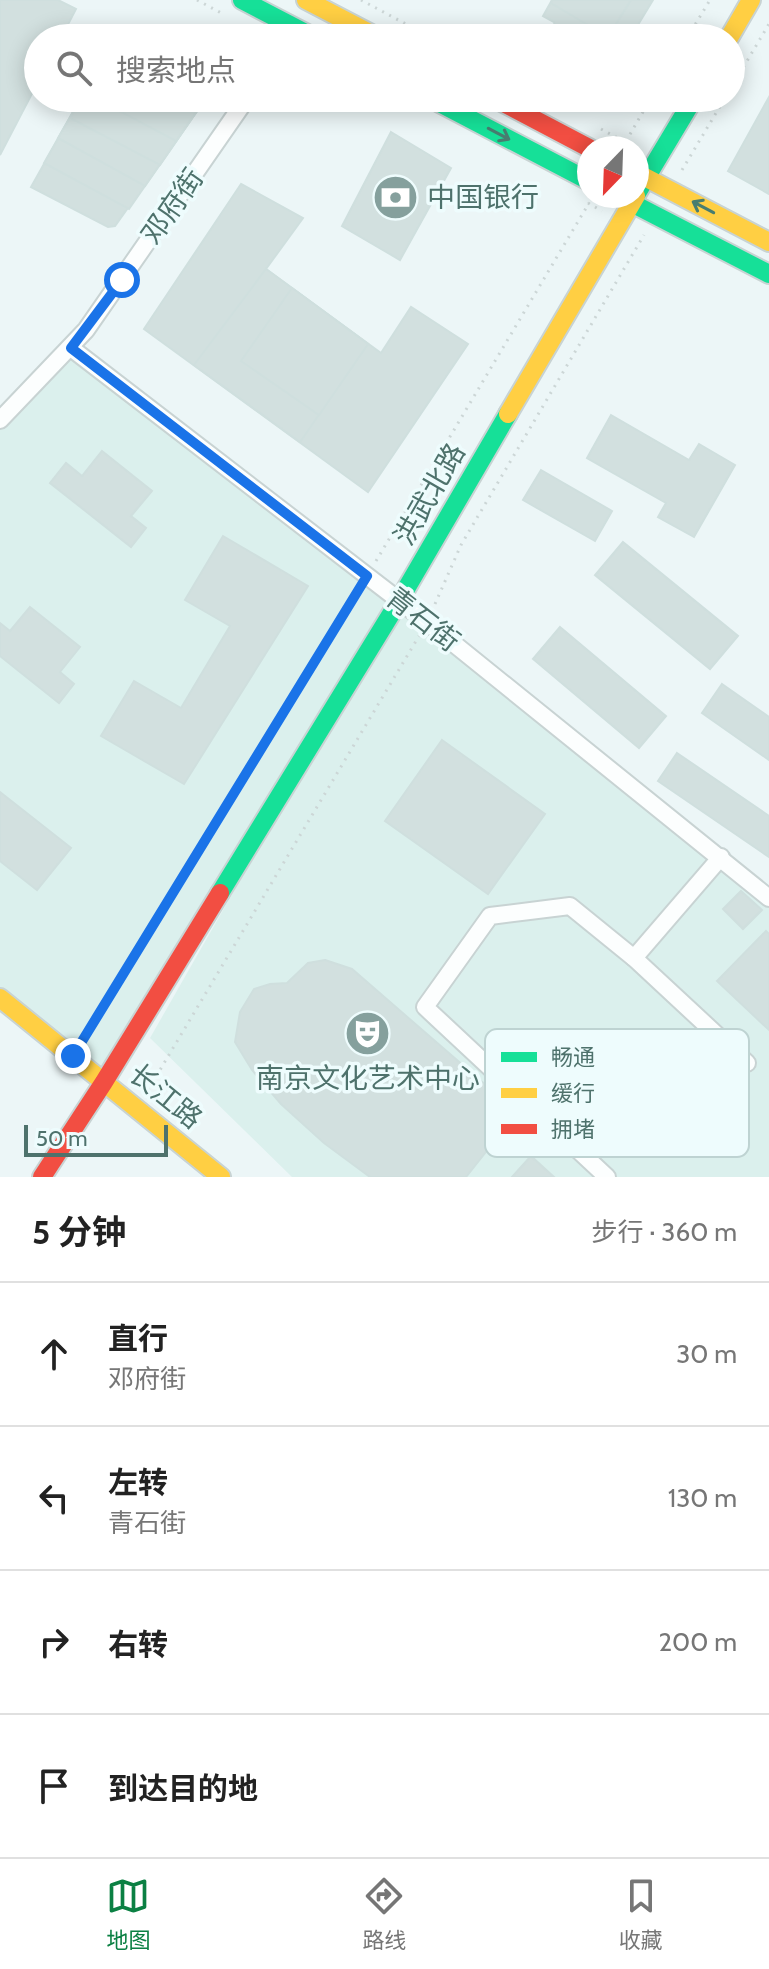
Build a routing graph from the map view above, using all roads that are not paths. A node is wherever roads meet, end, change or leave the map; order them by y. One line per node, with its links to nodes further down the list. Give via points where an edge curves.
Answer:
1 (242, 0): 4 (main road)
2 (751, 0): 6 (main road)
3 (315, 2): 5 (main road)
4 (278, 24)
5 (354, 24)
6 (737, 24)
7 (237, 112): 19 (street, 邓府街)
8 (457, 112): 13 (main road, one-way to 13)
9 (521, 112): 11 (main road)
10 (685, 112): 12 (main road, 洪武北路)
11 (577, 142)
12 (649, 167)
13 (577, 175)
14 (649, 196): 17 (main road, one-way to 14)
15 (649, 199): 18 (main road)
16 (624, 208): 21 (main road, 洪武北路)
17 (769, 242)
18 (769, 274)
19 (71, 348): 20 (street, 邓府街); 21 (street, 青石街)
20 (0, 420)
21 (399, 601): 23 (street, 青石街); 28 (main road, 洪武北路)
22 (721, 857): 24 (street)
23 (769, 898)
24 (634, 958): 26 (street); 27 (street, via 570,906 490,916 425,1007)
25 (0, 998): 28 (main road, 长江路)
26 (710, 1029)
27 (485, 1063)
28 (104, 1082): 30 (main road, 洪武北路); 31 (main road, 长江路)
29 (586, 1157): 32 (street)
30 (42, 1177)
31 (221, 1177)
32 (607, 1177)

